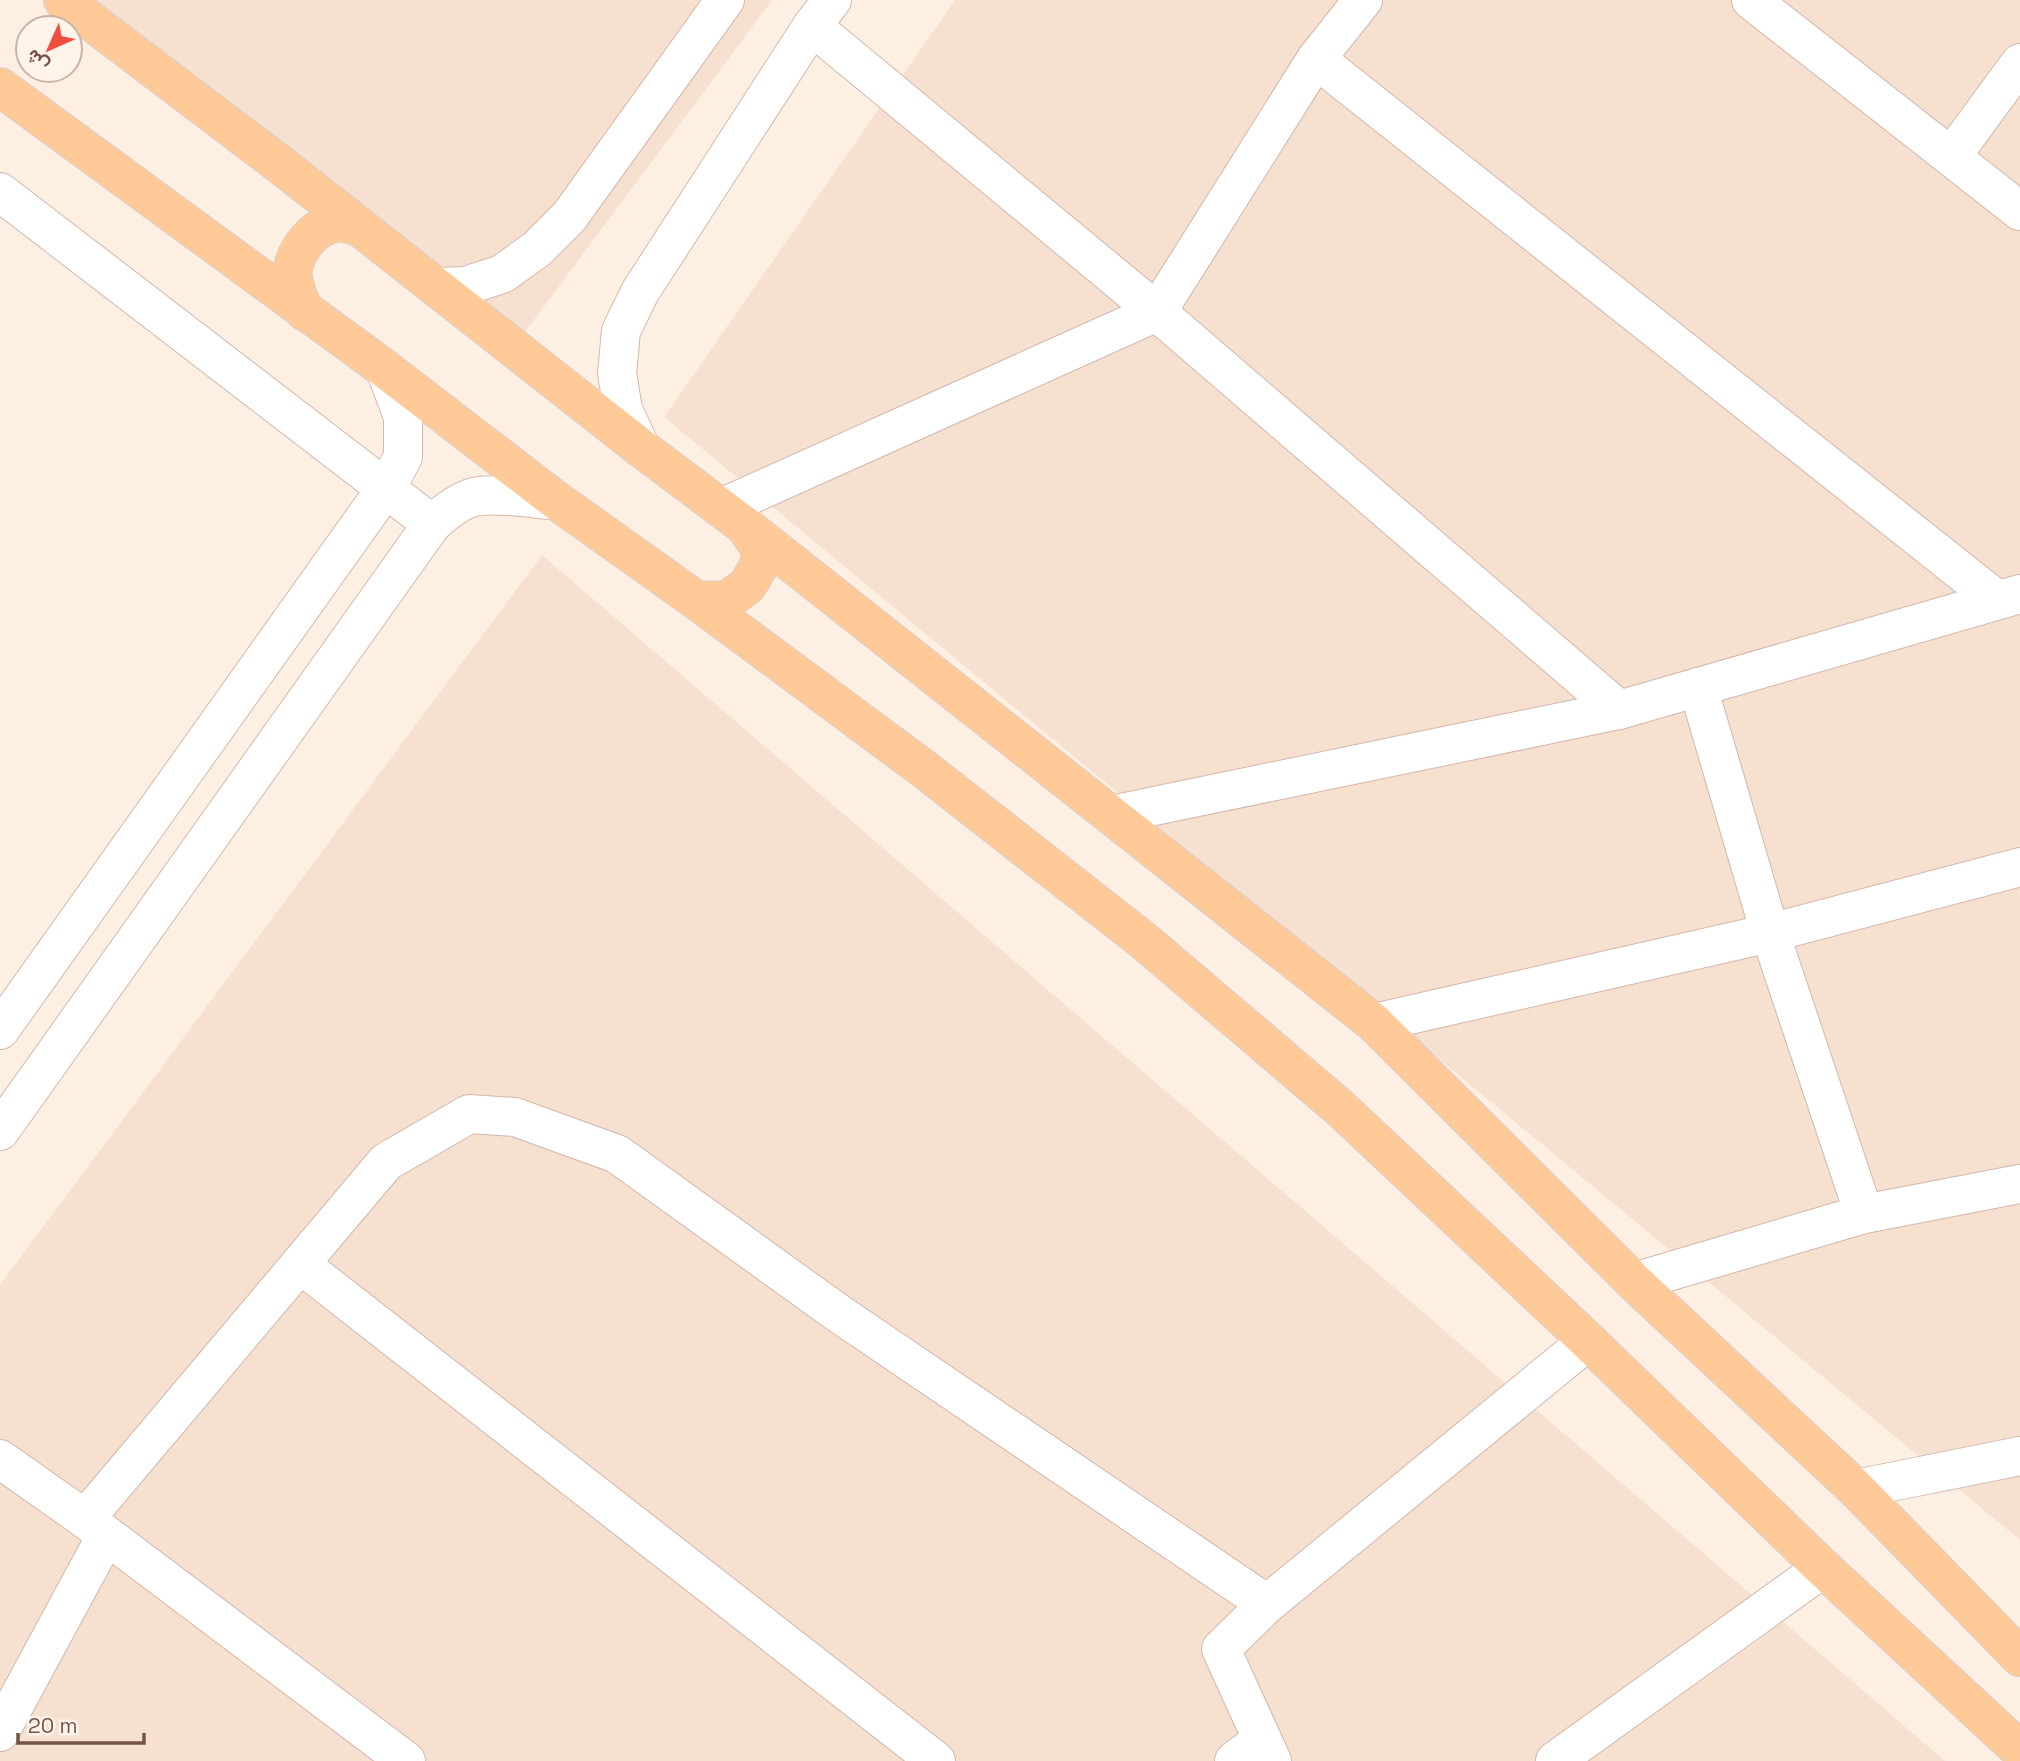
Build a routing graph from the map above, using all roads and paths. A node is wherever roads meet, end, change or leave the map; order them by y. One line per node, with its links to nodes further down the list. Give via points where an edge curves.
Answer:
1 (63, 0): 12 (main road)
2 (725, 0): 13 (street, via 569,217 537,249 502,274 466,286)
3 (1363, 0): 6 (street)
4 (1751, 0): 9 (street)
5 (822, 13): 15 (street); 17 (street, via 640,292 621,331 617,373 622,410)
6 (1316, 59): 15 (street); 22 (street)
7 (2020, 62): 9 (street)
8 (0, 88): 14 (main road)
9 (1951, 157): 11 (street)
10 (0, 192): 18 (street)
11 (2020, 211)
12 (359, 226): 13 (main road); 14 (main road, via 336,222 317,230 303,244 293,269)
13 (439, 287): 17 (main road)
14 (304, 311): 16 (main road)
15 (1157, 312): 20 (street); 25 (street)
16 (385, 369): 18 (street, via 403,417 403,457); 19 (main road)
17 (641, 449): 20 (main road)
18 (386, 488): 21 (street); 30 (street)
19 (557, 501): 21 (street, via 474,497); 23 (main road)
20 (733, 517): 23 (main road, via 761,550 759,566 747,586 726,601); 26 (main road)
21 (432, 524): 31 (street)
22 (2009, 597): 24 (street)
23 (696, 600): 36 (main road, via 1144,940 1340,1108)
24 (1698, 687): 25 (street); 28 (street)
25 (1619, 710): 26 (street)
26 (1111, 815): 29 (main road)
27 (2020, 867): 28 (street)
28 (1770, 933): 29 (street); 33 (street)
29 (1374, 1023): 35 (main road)
30 (0, 1030)
31 (0, 1131)
32 (2020, 1184): 33 (street)
33 (1864, 1214): 35 (street)
34 (300, 1264): 40 (street); 42 (street, via 386,1162 469,1114 515,1117 617,1154 838,1313); 49 (street)
35 (1634, 1282): 39 (main road)
36 (1588, 1341): 41 (main road); 42 (street)
37 (2020, 1456): 39 (street)
38 (0, 1459): 40 (street)
39 (1856, 1489): 43 (main road)
40 (95, 1527): 44 (street); 45 (street)
41 (1823, 1568): 46 (main road); 50 (street)
42 (1267, 1604): 47 (street, via 1221,1649)
43 (2020, 1657)
44 (0, 1732)
45 (366, 1749): 48 (street)
46 (2020, 1751)
47 (1256, 1754)
48 (406, 1761)
49 (936, 1761)
50 (1555, 1761)

